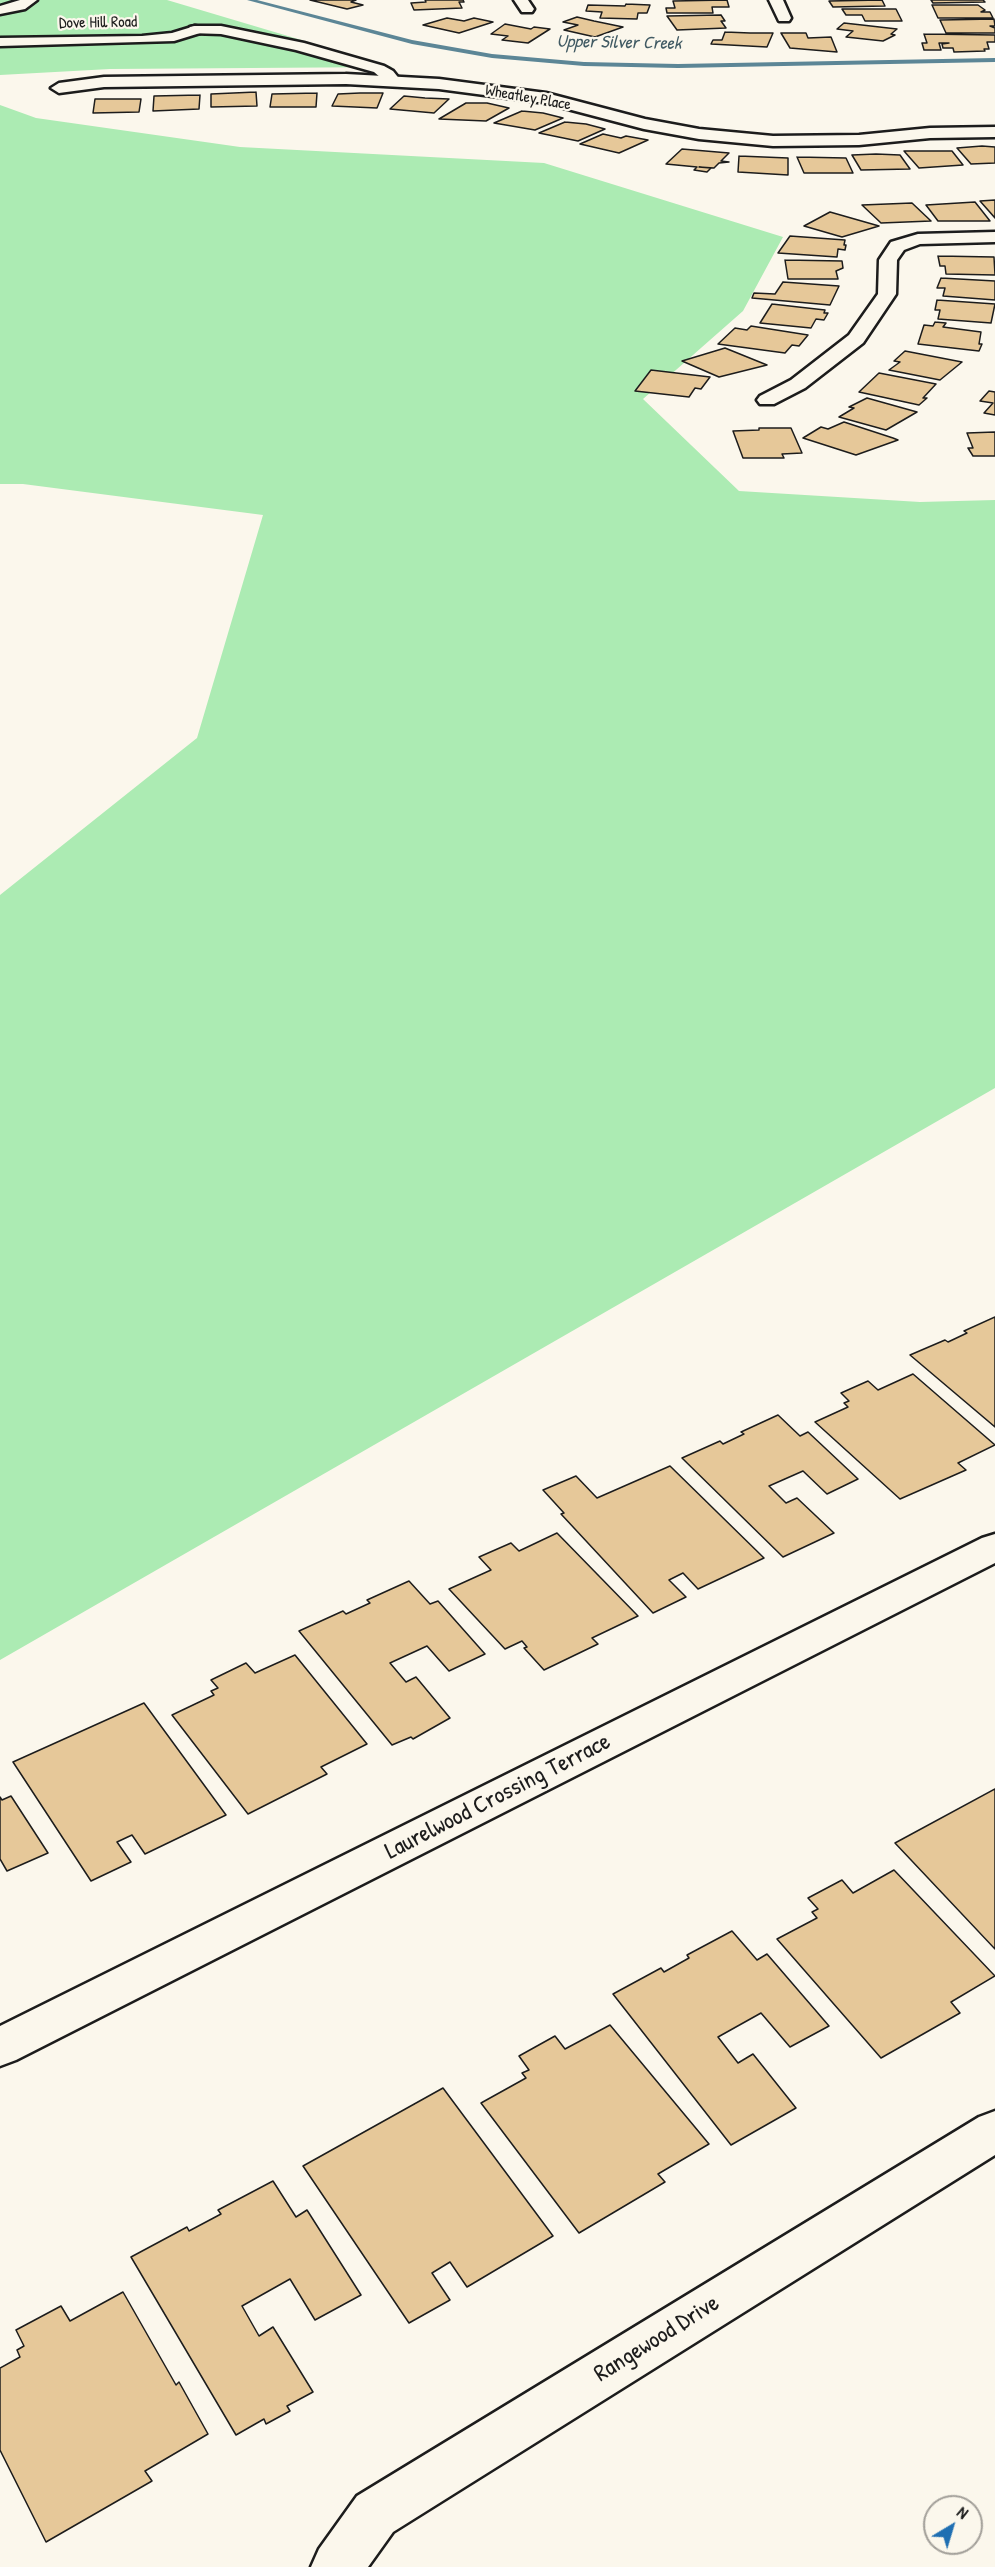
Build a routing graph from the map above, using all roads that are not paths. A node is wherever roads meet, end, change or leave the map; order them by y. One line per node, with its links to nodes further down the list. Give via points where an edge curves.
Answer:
1 (30, 0): 3 (street)
2 (776, 0): 4 (street)
3 (0, 10)
4 (784, 18)
5 (0, 42): 6 (street, Dove Hill Road, via 142,40 195,30 221,30 299,46 379,69)
6 (393, 81): 7 (street, Wheatley Place, via 115,82); 8 (street, Wheatley Place, via 546,98 692,133 773,141)
7 (59, 88)
8 (995, 132)
9 (995, 237): 10 (street, via 918,239 897,246 888,260 887,294 856,339 798,384)
10 (767, 400)
11 (995, 1547): 12 (street, Laurelwood Crossing Terrace)
12 (0, 2047)
13 (995, 2131): 14 (street, Rangewood Drive, via 375,2514)
14 (337, 2567)

